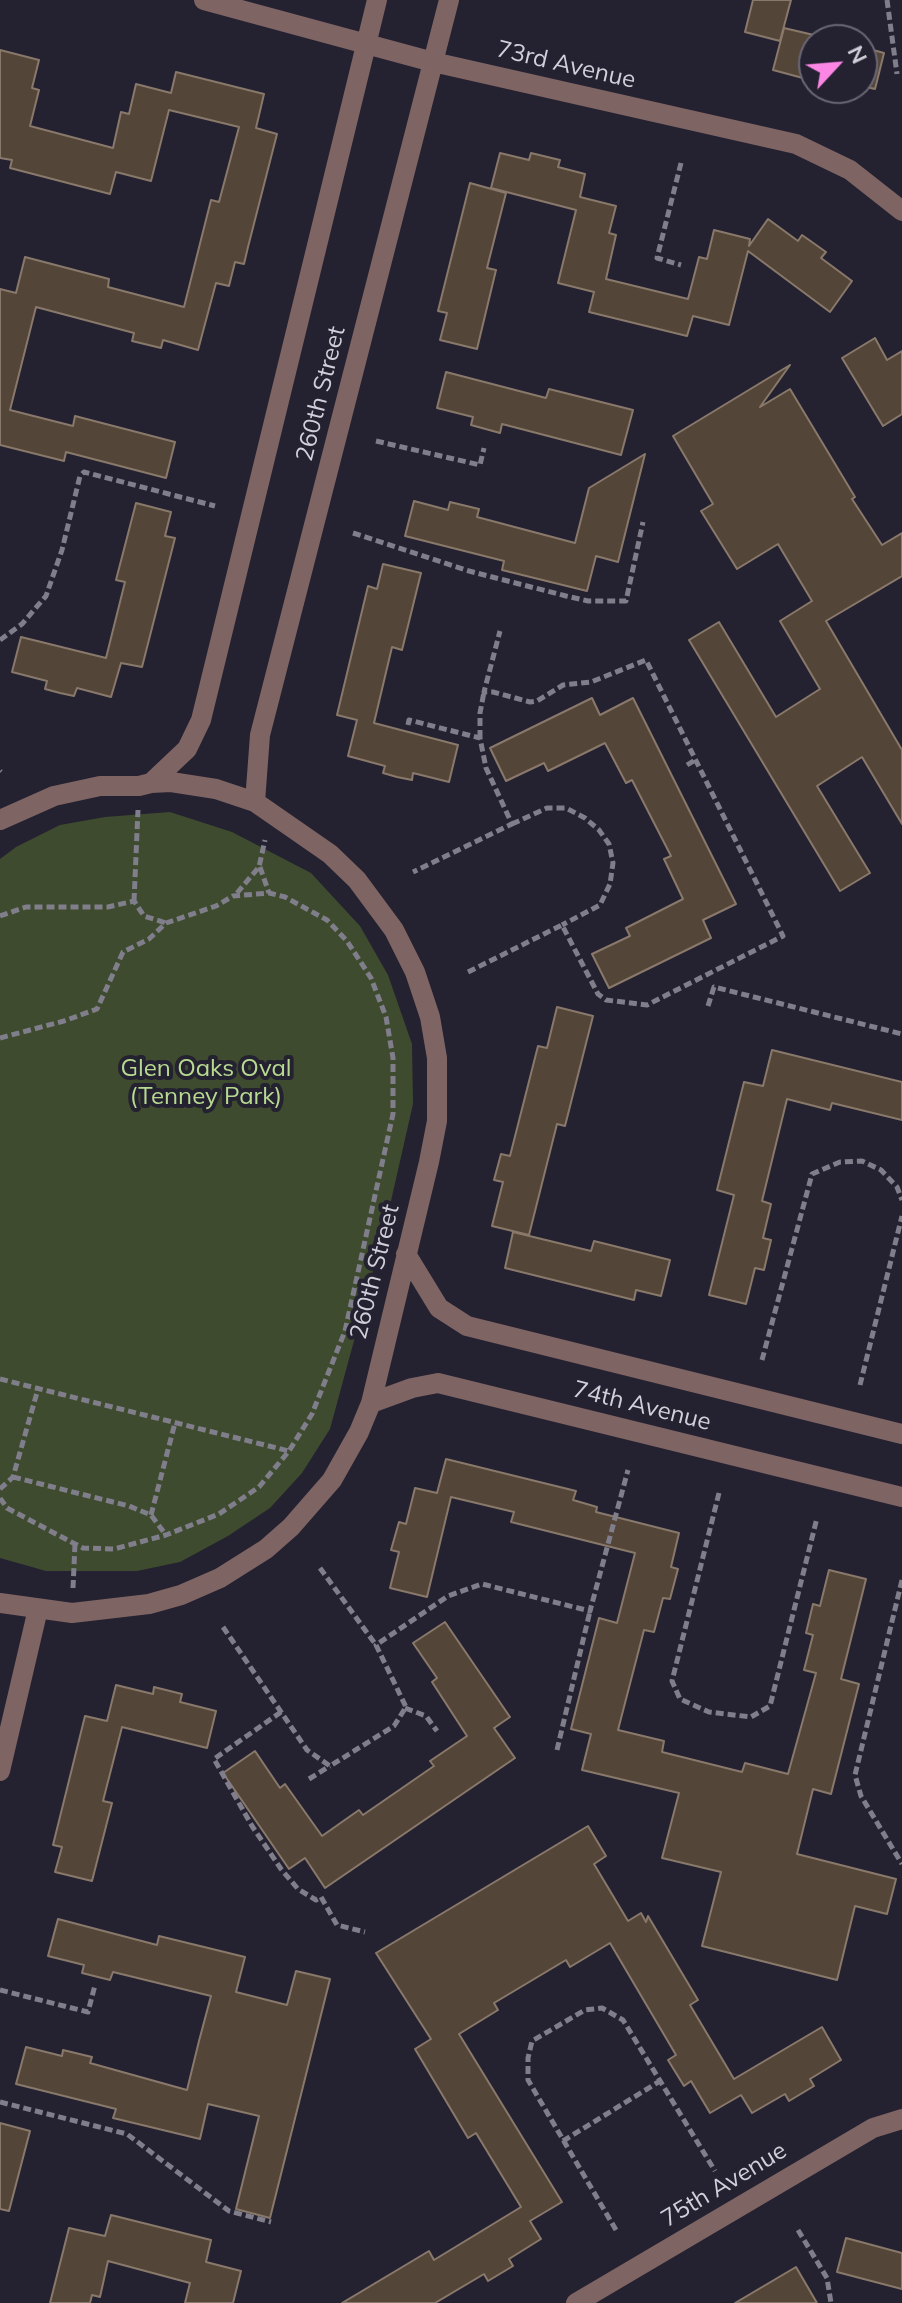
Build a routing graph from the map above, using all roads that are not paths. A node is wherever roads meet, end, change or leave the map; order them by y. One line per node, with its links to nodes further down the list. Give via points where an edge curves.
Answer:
1 (204, 0): 4 (street, 73rd Avenue)
2 (377, 0): 4 (street, 260th Street)
3 (449, 0): 5 (street, 260th Street)
4 (365, 44): 5 (street, 73rd Avenue); 7 (street, 260th Street, via 201,720 187,749)
5 (433, 62): 6 (street, 73rd Avenue, via 796,144 850,170); 8 (street, 260th Street, via 260,735)
6 (902, 211)
7 (145, 784): 8 (street, 260th Street, via 216,789); 9 (street, 260th Street, via 54,796)
8 (255, 802): 10 (street, 260th Street, via 330,854 357,880 394,930 415,972 437,1058 437,1121)
9 (0, 820)
10 (406, 1254): 11 (street, 260th Street); 12 (street, 74th Avenue, via 439,1308 467,1326)
11 (371, 1403): 13 (street, 74th Avenue, via 438,1383); 15 (street, 260th Street, via 332,1480 266,1549 220,1578 149,1604 72,1613)
12 (902, 1434)
13 (902, 1497)
14 (0, 1603): 15 (street, 260th Street)
15 (38, 1609): 16 (street)
16 (0, 1771)
17 (902, 2119): 18 (street, 75th Avenue, via 873,2128)
18 (576, 2303)

